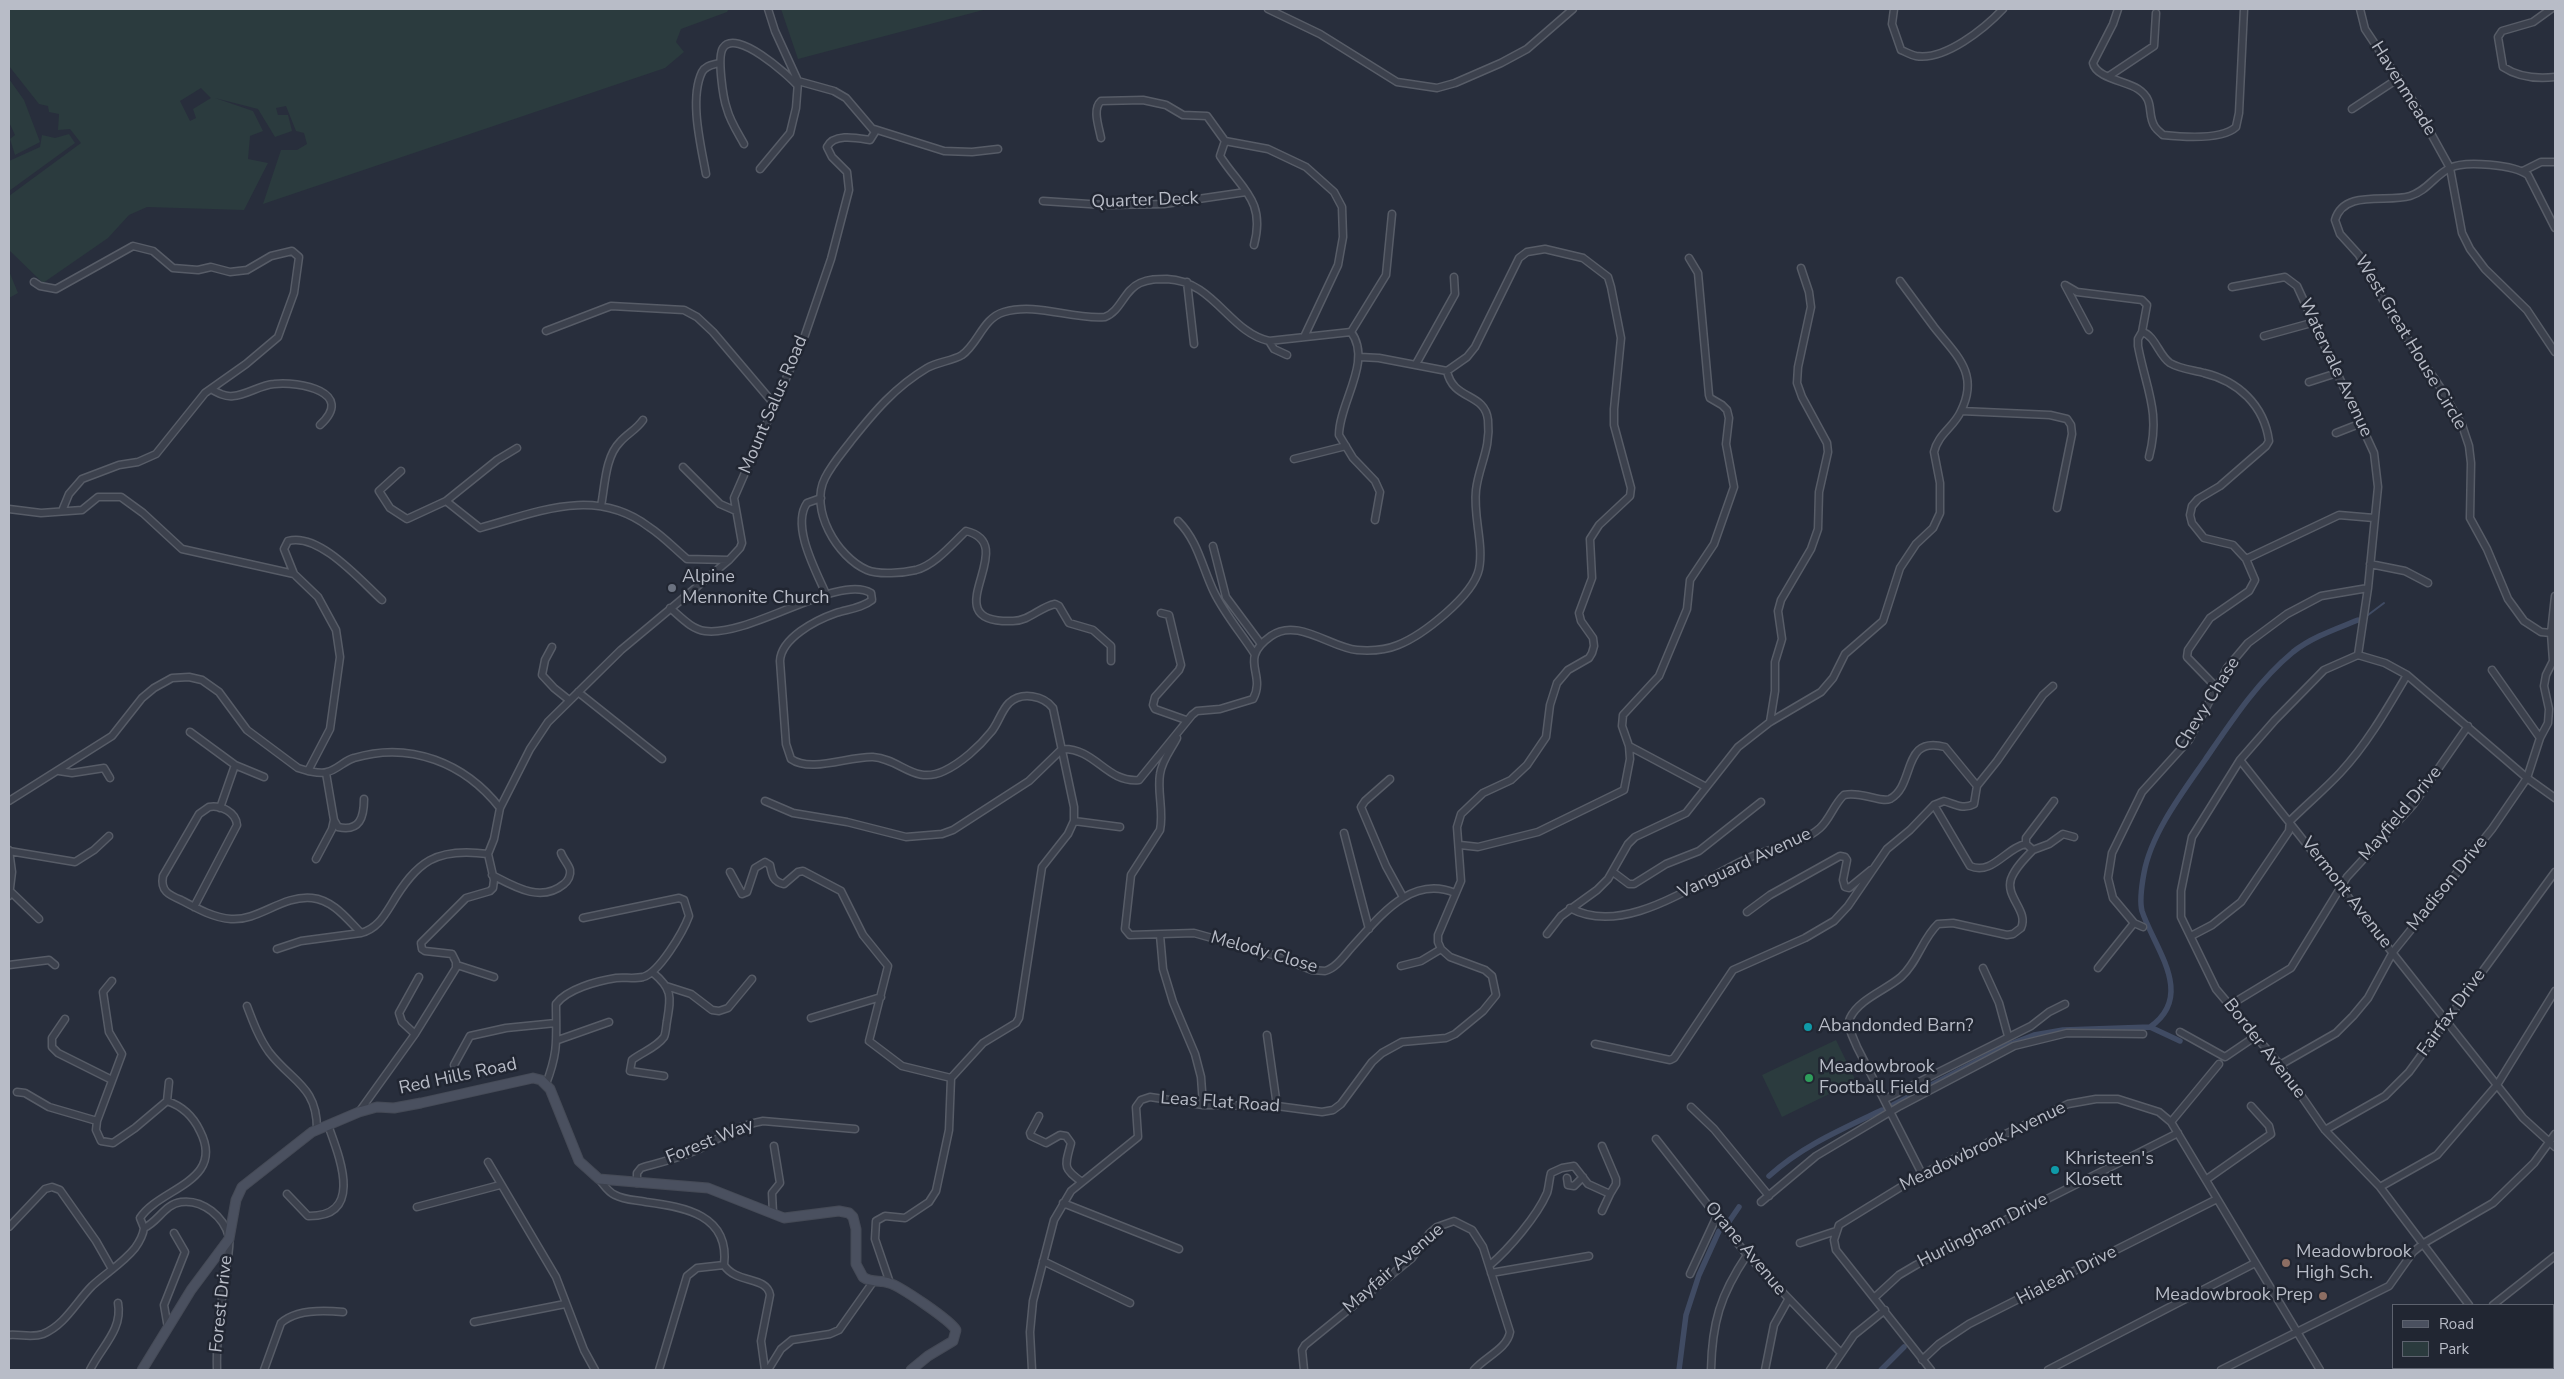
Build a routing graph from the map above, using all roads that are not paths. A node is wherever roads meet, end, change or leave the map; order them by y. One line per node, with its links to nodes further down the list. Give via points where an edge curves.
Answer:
1 (768, 9): 15 (street)
2 (1268, 9): 3 (street, via 1320,34 1397,82 1437,88 1455,83 1527,49)
3 (1573, 9)
4 (1894, 9): 5 (street, via 1892,24 1901,50 1922,56 1937,53 1976,34)
5 (2003, 9)
6 (2118, 9): 12 (street, via 2093,63 2097,73)
7 (2244, 9): 12 (street, via 2239,113 2238,122 2231,131 2212,135 2163,135 2154,126 2146,95)
8 (2360, 9): 14 (street, Havenmeade, via 2365,29)
9 (2550, 9): 13 (street, via 2533,22 2502,31 2498,37 2503,67 2512,73 2530,77)
10 (2156, 13): 12 (street, via 2154,46)
11 (719, 63): 15 (street, via 727,44 745,46); 20 (street, via 726,108); 26 (street, via 709,65 702,72 698,93 696,113)
12 (2109, 76)
13 (2555, 77)
14 (2399, 78): 16 (street); 23 (street, Havenmeade)
15 (797, 83): 17 (street, via 846,98); 24 (street, via 790,133)
16 (2352, 109)
17 (874, 129): 21 (street, via 944,151); 56 (street, Mount Salus Road, via 875,135 870,140 842,138 833,140 827,147 847,172 849,190 831,260 805,335)
18 (1101, 138): 19 (street, via 1098,104 1102,101 1143,100 1166,105 1183,115 1207,116)
19 (1225, 141): 27 (street, via 1220,156); 45 (street, via 1268,149 1306,167 1334,192 1342,207 1343,237 1338,265)
20 (744, 144)
21 (998, 149)
22 (2555, 162): 25 (street, via 2541,162)
23 (2450, 168): 25 (street, via 2474,165); 48 (street, Havenmeade, via 2462,233 2470,249 2527,310); 90 (street, West Great House Circle, via 2411,196 2348,204 2337,214 2335,224 2359,255 2390,311 2462,425 2471,463 2470,518 2508,600 2524,621 2541,632)
24 (760, 169)
25 (2523, 171): 30 (street, via 2533,180)
26 (706, 174)
27 (1246, 192): 28 (street, Quarter Deck, via 1164,204); 31 (street, via 1258,220)
28 (1043, 201)
29 (1392, 214): 42 (street, via 1386,275)
30 (2555, 228)
31 (1254, 245)
32 (1689, 258): 109 (street, via 1698,273 1709,395 1722,404 1729,418 1726,444 1734,487 1714,544 1690,580 1687,610 1659,676 1624,715 1622,726)
33 (1801, 268): 104 (street, via 1811,307 1797,382 1827,443 1828,452 1819,492 1818,529 1778,611 1782,639 1775,662)
34 (1454, 277): 51 (street, via 1455,294)
35 (1900, 281): 57 (street, via 1961,359 1967,381)
36 (34, 282): 55 (street, via 56,289 133,246 153,251 173,268 198,270 211,267 230,272 246,270 271,256 292,252 299,257 294,293 278,337)
37 (1187, 282): 46 (street, via 1201,289 1257,338); 47 (street); 68 (street, via 1155,279 1142,282 1132,287 1112,314 1105,317 1024,309 1002,312 991,319 962,354 903,382 878,407 836,459 824,480)
38 (2232, 287): 39 (street, Watervale Avenue, via 2286,277 2297,286)
39 (2315, 322): 44 (street); 53 (street, Watervale Avenue)
40 (2088, 330): 43 (street, via 2065,286 2077,292 2142,300 2147,306)
41 (546, 331): 56 (street, via 610,306 684,310 713,332)
42 (1351, 332): 45 (street); 50 (street, via 1357,340)
43 (2142, 332): 64 (street, via 2138,346 2155,422); 79 (street, via 2149,335 2169,363 2219,376 2238,387 2256,406 2269,441 2266,446 2220,486 2198,499 2190,515 2204,538 2233,545)
44 (2264, 336)
45 (1304, 337): 46 (street)
46 (1269, 341): 49 (street, via 1274,349)
47 (1194, 344)
48 (2555, 352)
49 (1287, 355)
50 (1360, 357): 51 (street); 62 (street, via 1339,429)
51 (1416, 364): 52 (street)
52 (1447, 371): 91 (street, via 1455,388 1483,406 1488,421 1486,457 1476,493 1480,559 1472,586 1462,600 1399,645 1380,650 1356,650 1305,632 1284,630 1272,634); 140 (street, via 1475,347 1513,266 1527,252 1544,249 1583,258 1608,277 1622,338 1614,425 1632,488 1630,496 1599,524 1590,540 1592,578 1579,613 1594,646 1589,658 1568,670 1557,683 1546,737 1527,765 1511,780 1483,792 1460,814 1457,827)
53 (2337, 373): 54 (street); 59 (street, Watervale Avenue)
54 (2309, 382)
55 (211, 389): 60 (street, via 233,396 274,384 316,387 324,393 331,408 330,416); 74 (street, via 156,454 82,479 69,494)
56 (774, 404): 73 (street, Mount Salus Road, via 734,498)
57 (1961, 411): 71 (street, via 2050,415 2067,419 2072,434); 104 (street, via 1936,446 1941,500 1938,519 1900,568 1883,622 1845,654 1833,678 1821,692)
58 (643, 420): 70 (street, via 636,430 619,442 613,453)
59 (2359, 424): 61 (street); 75 (street, Watervale Avenue, via 2374,453 2378,487)
60 (320, 425)
61 (2336, 433)
62 (1346, 446): 65 (street); 76 (street, via 1375,481 1380,492)
63 (517, 448): 69 (street)
64 (2148, 458)
65 (1294, 459)
66 (683, 467): 73 (street, via 720,504)
67 (401, 471): 69 (street, via 378,490 390,508 407,519)
68 (821, 498): 85 (street, via 807,503 803,509 802,524 809,554); 95 (street, via 823,515 834,540 850,558 867,570 916,570 927,565 966,531 978,534 986,542 987,555 975,595 978,608 986,617 1022,621 1055,604 1069,622 1101,635 1111,646)
69 (446, 501): 70 (street, via 480,528 567,504)
70 (602, 506): 80 (street, via 630,515 649,526 687,559)
71 (2057, 508)
72 (9, 509): 74 (street, via 41,513)
73 (736, 510): 80 (street, Mount Salus Road, via 742,543)
74 (62, 511): 82 (street, via 82,510 98,498 121,497 182,549)
75 (2374, 518): 79 (street, via 2339,515); 81 (street, Watervale Avenue)
76 (1375, 520)
77 (1178, 521): 93 (street, via 1188,531 1200,554 1214,593)
78 (1213, 546): 91 (street, via 1226,597)
79 (2246, 559): 100 (street, via 2255,580 2253,587 2210,618 2187,653 2192,665)
80 (729, 560): 88 (street, Mount Salus Road)
81 (2370, 564): 83 (street, via 2405,571); 84 (street, Watervale Avenue)
82 (294, 574): 87 (street, via 284,549 288,541 298,538 327,550); 115 (street, via 323,605 336,630 340,657 330,729)
83 (2428, 584)
84 (2368, 588): 94 (street, Watervale Avenue); 100 (street, Chevy Chase, via 2321,596 2287,614 2248,643)
85 (826, 594): 88 (street, via 760,622 720,631 705,631 692,626); 110 (street, via 865,589 871,593 872,600 824,618 782,650 786,744 791,760 808,766 862,756 888,760 914,774 944,771 992,732 1008,704 1027,697 1042,698 1053,708)
86 (2555, 596): 90 (street, Madison Drive)
87 (382, 600)
88 (670, 608): 101 (street, Mount Salus Road)
89 (1161, 613): 103 (street, via 1168,615 1181,665 1155,697 1152,706)
90 (2551, 633): 96 (street, Madison Drive)
91 (1261, 644): 93 (street)
92 (552, 647): 102 (street, via 542,674)
93 (1254, 653): 103 (street, via 1258,682 1253,699 1220,709 1197,711)
94 (2358, 655): 98 (street, via 2385,663); 112 (street, via 2324,670)
95 (1111, 661)
96 (2553, 666): 108 (street, Madison Drive, via 2546,675 2544,686 2548,722)
97 (2492, 670): 108 (street)
98 (2407, 675): 105 (street); 134 (street, via 2373,732 2355,755)
99 (2052, 686): 121 (street)
100 (2216, 687): 160 (street, Chevy Chase, via 2189,740 2142,792 2112,853 2108,866 2109,889)
101 (578, 692): 102 (street, Mount Salus Road); 111 (street)
102 (569, 700): 131 (street, Mount Salus Road, via 548,722 530,749)
103 (1186, 720): 106 (street)
104 (1770, 722): 122 (street, via 1738,747)
105 (2468, 726): 119 (street); 151 (street, Mayfield Drive, via 2413,805 2347,877)
106 (1179, 731): 110 (street, via 1139,780 1114,777 1095,758 1071,748); 165 (street, Melody Close, via 1160,772 1160,830 1131,875 1125,929 1130,935)
107 (190, 732): 113 (street)
108 (2540, 738): 119 (street, Madison Drive)
109 (1630, 746): 122 (street); 140 (street, via 1624,790 1538,832 1478,847)
110 (1062, 749): 126 (street, via 1029,781 942,834 906,837 793,813); 133 (street)
111 (662, 759)
112 (2240, 760): 134 (street, Vermont Avenue); 166 (street, Border Avenue, via 2191,842 2180,904 2181,917)
113 (235, 765): 118 (street); 130 (street)
114 (59, 771): 115 (street, via 112,736 154,688 172,678 189,677 202,680 220,692 247,730); 117 (street, via 72,773 104,768); 125 (street)
115 (308, 772): 116 (street)
116 (326, 773): 131 (street, via 353,758 391,751 432,756 460,772); 132 (street)
117 (110, 778)
118 (264, 778)
119 (2528, 778): 123 (street); 169 (street, Madison Drive, via 2492,830)
120 (1390, 779): 154 (street, via 1361,807 1389,873)
121 (1977, 786): 129 (street, via 1974,804 1963,808 1944,801); 156 (street, Vanguard Avenue, via 1945,747 1930,744 1918,751 1903,784 1892,798 1844,795 1821,827 1812,834 1754,855 1658,905 1602,918)
122 (1706, 787): 148 (street, via 1686,813 1628,844)
123 (2555, 798)
124 (364, 799): 132 (street, via 364,814 356,824 342,828)
125 (9, 801)
126 (765, 801)
127 (2054, 801): 139 (street, via 2026,838)
128 (1761, 802): 148 (street, via 1699,851 1666,864 1634,884)
129 (1934, 805): 139 (street, via 1974,868 1985,867); 146 (street, via 1888,849)
130 (220, 808): 155 (street, via 233,815 236,826); 155 (street, via 209,807 202,811 162,882 165,891)
131 (500, 808): 144 (street, Mount Salus Road)
132 (334, 820): 145 (street)
133 (1074, 820): 135 (street); 204 (street, via 1068,834 1042,867 1019,1018 983,1043)
134 (2290, 821): 151 (street, Vermont Avenue); 166 (street, via 2289,831 2242,902 2212,925)
135 (1120, 827)
136 (1344, 833): 162 (street)
137 (109, 836): 141 (street, via 75,862)
138 (2074, 837): 142 (street, via 2064,834)
139 (2026, 844): 142 (street)
140 (1460, 845): 152 (street, via 1461,881)
141 (9, 850): 153 (street)
142 (2033, 850): 210 (street, via 2010,880 2010,890 2024,923 2017,933 2007,935 1953,923 1938,924 1900,978 1863,1004 1850,1018 1849,1026 1857,1047)
143 (561, 853): 150 (street, via 570,874 562,885 552,890 533,893)
144 (488, 854): 150 (street); 163 (street, via 454,852 426,860 410,876 384,917)
145 (316, 859)
146 (1876, 866): 157 (street, via 1849,888 1845,887 1846,857 1840,856 1770,894); 199 (street, via 1848,906 1828,925 1733,970 1674,1058 1670,1060)
147 (730, 872): 183 (street, via 742,894 747,892 755,868 765,862 770,865 772,876 778,883 784,884 803,871 841,891 863,935 886,961 889,969)
148 (1613, 872): 156 (street, via 1597,890)
149 (2555, 872): 189 (street, Fairfax Drive)
150 (492, 875): 171 (street, via 492,890 466,898 421,943 422,949 450,953)
151 (2342, 888): 169 (street, Vermont Avenue); 185 (street, Mayfield Drive, via 2291,968)
152 (1455, 893): 154 (street, Melody Close, via 1427,888); 168 (street, via 1438,935)
153 (10, 894): 159 (street)
154 (1403, 897): 162 (street, Melody Close)
155 (194, 907): 163 (street, via 223,918 241,919 286,901 312,898 332,905)
156 (1570, 908): 164 (street)
157 (1747, 912)
158 (583, 918): 176 (street, via 679,898 684,900 689,916 683,932)
159 (39, 919)
160 (2134, 923): 161 (street, Chevy Chase); 175 (street)
161 (2143, 927)
162 (1369, 929): 165 (street, Melody Close, via 1326,971 1312,970 1273,955 1194,933)
163 (361, 933): 167 (street)
164 (1548, 934)
165 (1160, 935): 212 (street, via 1163,969 1195,1054)
166 (2190, 936): 185 (street, Border Avenue, via 2216,989)
167 (277, 949)
168 (1441, 949): 173 (street, via 1421,961); 213 (street, Leas Flat Road, via 1450,957 1485,970 1492,976 1496,995 1483,1011 1446,1038 1402,1042 1382,1053 1334,1110 1322,1112)
169 (2393, 952): 189 (street, Vermont Avenue); 202 (street, Madison Drive, via 2368,998 2336,1033)
170 (55, 965): 172 (street, via 49,960)
171 (457, 965): 178 (street); 193 (street)
172 (9, 966)
173 (1401, 966)
174 (1983, 968): 196 (street)
175 (2098, 968)
176 (652, 972): 181 (street); 191 (street, via 642,977 614,978 565,995 556,1004)
177 (419, 977): 193 (street, via 400,1013 402,1022)
178 (494, 977)
179 (752, 979): 181 (street, via 728,1008 720,1011 712,1010 686,991)
180 (112, 981): 205 (street, via 103,992 110,1032 122,1054)
181 (666, 986): 203 (street, via 671,1001 665,1036 632,1060 629,1067 635,1074)
182 (2555, 991): 208 (street)
183 (881, 997): 187 (street); 204 (street, via 869,1038 873,1047 902,1066)
184 (2065, 1004): 196 (street, via 2031,1026)
185 (2230, 1005): 197 (street, Border Avenue)
186 (247, 1006): 222 (street, via 269,1051 308,1090 317,1112)
187 (811, 1018)
188 (65, 1019): 205 (street, via 52,1038 52,1047)
189 (2446, 1021): 208 (street, Vermont Avenue); 224 (street, Fairfax Drive, via 2408,1072 2385,1096)
190 (610, 1022): 198 (street)
191 (556, 1023): 198 (street); 201 (street, via 506,1028 470,1036)
192 (2180, 1032): 197 (street, via 2225,1057)
193 (415, 1034): 216 (street)
194 (2143, 1034): 217 (street, via 2067,1033 2029,1041 1999,1053)
195 (1267, 1035): 213 (street)
196 (2008, 1036): 210 (street)
197 (2256, 1036): 202 (street, Border Avenue)
198 (558, 1040): 207 (street)
199 (1595, 1044)
200 (2218, 1064): 220 (street)
201 (454, 1065)
202 (2280, 1065): 224 (street, Border Avenue)
203 (664, 1076)
204 (951, 1078): 269 (street, via 949,1130 936,1191 929,1202 906,1218 885,1216 876,1222 876,1239)
205 (112, 1080): 219 (street)
206 (169, 1082): 211 (street)
207 (546, 1084): 216 (main road, Red Hills Road, via 533,1078 522,1079 421,1104 377,1107); 235 (main road, via 579,1161)
208 (2497, 1085): 228 (street, Vermont Avenue, via 2523,1118); 240 (street, via 2437,1155)
209 (17, 1092): 219 (street, via 50,1107)
210 (1885, 1099): 217 (street)
211 (167, 1101): 219 (street, via 113,1143 101,1141 97,1136); 252 (street, via 178,1104 198,1127 205,1141 206,1156 188,1184 146,1208 140,1218)
212 (1203, 1105): 213 (street, Leas Flat Road); 237 (street, Leas Flat Road, via 1165,1098 1141,1100 1136,1107 1138,1137)
213 (1277, 1106)
214 (2251, 1106): 236 (street, via 2269,1126 2271,1134)
215 (1691, 1107): 243 (street, via 1714,1129)
216 (359, 1112): 221 (main road, Red Hills Road)
217 (1892, 1112): 232 (street); 243 (street, via 1816,1156)
218 (1039, 1116): 237 (street, via 1031,1136 1046,1143 1060,1135 1066,1136 1071,1143 1066,1170)
219 (96, 1121)
220 (2171, 1122): 225 (street, Meadowbrook Avenue); 232 (street, Meadowbrook Avenue, via 2159,1112 2118,1099 2068,1104)
221 (328, 1125): 222 (main road, Red Hills Road); 241 (street, via 344,1180 344,1197 334,1210 308,1216)
222 (317, 1129): 255 (main road, Red Hills Road, via 242,1187 236,1200)
223 (855, 1129): 238 (street, Forest Way, via 763,1121 753,1123 728,1131 689,1152 640,1168)
224 (2325, 1130): 240 (street, Border Avenue)
225 (2178, 1133): 236 (street, Meadowbrook Avenue); 270 (street, Hurlingham Drive, via 1899,1275)
226 (2555, 1134): 228 (street)
227 (1656, 1139): 250 (street, Orane Avenue)
228 (2553, 1145): 257 (street, via 2493,1203)
229 (774, 1146): 249 (street, via 780,1183 772,1193)
230 (1602, 1146): 242 (street, via 1616,1179)
231 (488, 1162): 239 (street)
232 (1922, 1174): 253 (street, Meadowbrook Avenue, via 1845,1220)
233 (1583, 1177): 234 (street, via 1574,1186 1568,1185); 242 (street, via 1588,1184); 266 (street, via 1574,1166 1551,1174 1547,1192 1537,1208)
234 (1567, 1178)
235 (599, 1179): 238 (main road); 264 (street, via 617,1196 679,1207 703,1217 718,1232 724,1244)
236 (2207, 1179): 244 (street, Meadowbrook Avenue)
237 (1082, 1182): 246 (street, Leas Flat Road)
238 (637, 1183): 249 (main road, via 708,1188)
239 (500, 1185): 247 (street); 274 (street, via 553,1271)
240 (2380, 1187): 257 (street, Border Avenue)
241 (287, 1194)
242 (1610, 1194): 248 (street)
243 (1769, 1196): 245 (street)
244 (2217, 1199): 263 (street, Meadowbrook Avenue); 284 (street, Hialeah Drive, via 1968,1324)
245 (1762, 1202)
246 (1063, 1203): 258 (street); 262 (street, Leas Flat Road, via 1054,1220)
247 (417, 1207)
248 (1602, 1211)
249 (773, 1213): 268 (main road, via 784,1218 849,1213 856,1229 859,1273)
250 (1716, 1218): 259 (street, Orane Avenue); 267 (street)
251 (9, 1227): 265 (street, via 45,1189 60,1190)
252 (144, 1228): 255 (street, via 171,1206 184,1202 215,1212); 265 (street, via 137,1246)
253 (1836, 1232): 256 (street); 270 (street, via 1836,1250)
254 (174, 1233): 280 (street, via 185,1252 164,1306)
255 (229, 1239): 280 (main road, Red Hills Road, via 191,1290); 287 (street, Forest Drive, via 216,1351)
256 (1800, 1243)
257 (2424, 1243): 275 (street, Border Avenue); 281 (street, via 2413,1252 2389,1286)
258 (1180, 1250)
259 (1747, 1255): 271 (street, Orane Avenue); 296 (street, via 1734,1273 1719,1307 1712,1335)
260 (1589, 1256): 266 (street)
261 (2555, 1256): 276 (street)
262 (1043, 1261): 273 (street); 293 (street, Leas Flat Road, via 1033,1301 1030,1332)
263 (2255, 1263): 281 (street, Meadowbrook Avenue); 300 (street)
264 (724, 1265): 290 (street, via 697,1268 688,1276); 291 (street, via 733,1275 761,1282 770,1290 761,1341)
265 (112, 1269): 282 (street, via 66,1316 43,1334)
266 (1491, 1269): 294 (street, Mayfair Avenue, via 1472,1230 1454,1221 1438,1227 1412,1258 1305,1345 1302,1350); 295 (street, Mayfair Avenue, via 1510,1332 1509,1339)
267 (1690, 1274)
268 (873, 1282): 269 (main road); 291 (street, via 839,1330 792,1340 781,1349)
269 (890, 1283): 292 (main road, via 941,1315 956,1330 953,1341)
270 (1874, 1298): 277 (street)
271 (1788, 1300): 283 (street, Orane Avenue); 297 (street, via 1774,1325)
272 (118, 1303): 285 (street, via 120,1316 117,1326)
273 (1130, 1303)
274 (566, 1304): 279 (street); 289 (street)
275 (2468, 1304)
276 (2494, 1304)
277 (1886, 1310): 283 (street, via 1854,1335); 284 (street)
278 (343, 1312): 288 (street, via 324,1310 286,1318 281,1323)
279 (474, 1322)
280 (168, 1329): 286 (main road, Red Hills Road)
281 (2295, 1332): 301 (street); 302 (street, Meadowbrook Avenue)
282 (9, 1335)
283 (1841, 1353): 298 (street)
284 (1922, 1360): 299 (street)
285 (90, 1370)
286 (142, 1370)
287 (217, 1370)
288 (264, 1370)
289 (595, 1370)
290 (659, 1370)
291 (767, 1370)
292 (911, 1370)
293 (1032, 1370)
294 (1304, 1370)
295 (1474, 1370)
296 (1710, 1370)
297 (1765, 1370)
298 (1830, 1370)
299 (1931, 1370)
300 (2048, 1370)
301 (2221, 1370)
302 (2320, 1370)

